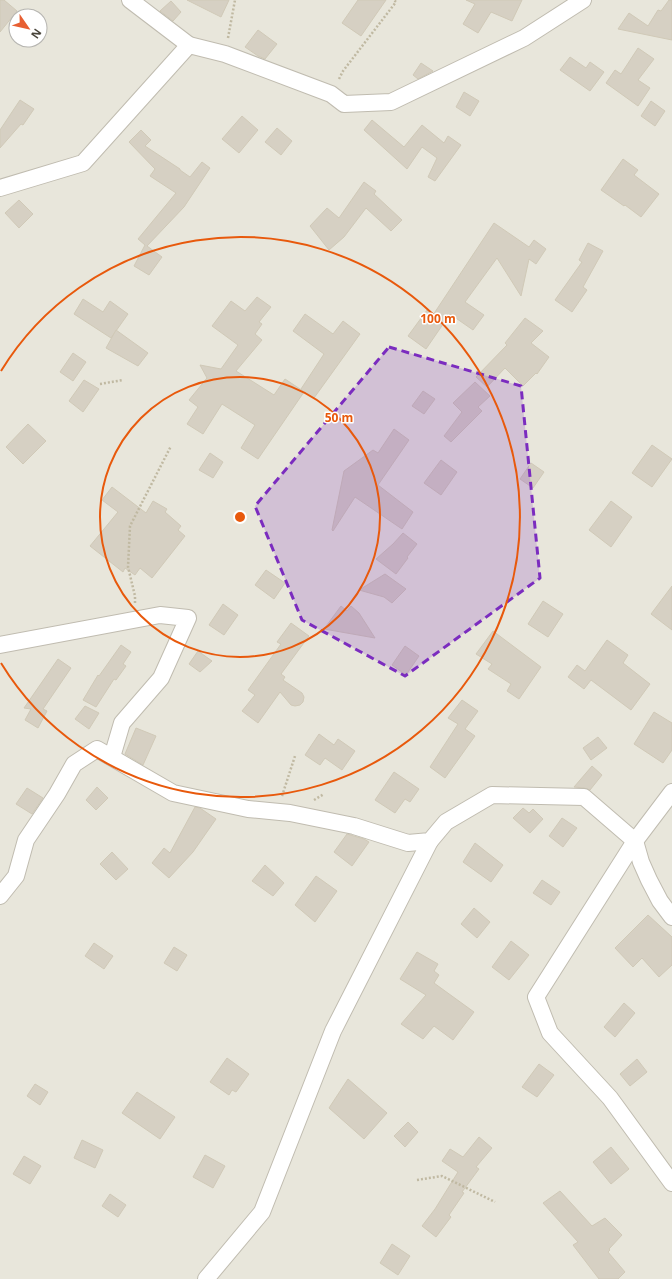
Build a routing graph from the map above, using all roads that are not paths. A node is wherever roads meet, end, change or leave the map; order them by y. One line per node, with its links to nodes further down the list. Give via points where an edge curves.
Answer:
1 (130, 0): 3 (street)
2 (583, 0): 3 (street, via 524,38 391,102 344,104 331,94 225,54)
3 (189, 45): 4 (street, via 83,163)
4 (0, 188)
5 (0, 645): 6 (street, via 160,615 188,618 161,678 122,723)
6 (112, 757): 8 (street, via 173,793 248,809 290,813 354,826 408,843); 10 (street, via 97,749 74,764 26,840 16,876)
7 (672, 792): 9 (street)
8 (430, 841): 9 (street, via 446,822 492,795 584,797); 13 (street, via 333,1031 262,1212)
9 (635, 841): 11 (street, via 649,880); 12 (street, via 536,997 550,1033 610,1098)
10 (0, 896)
11 (672, 917)
12 (672, 1183)
13 (206, 1279)

